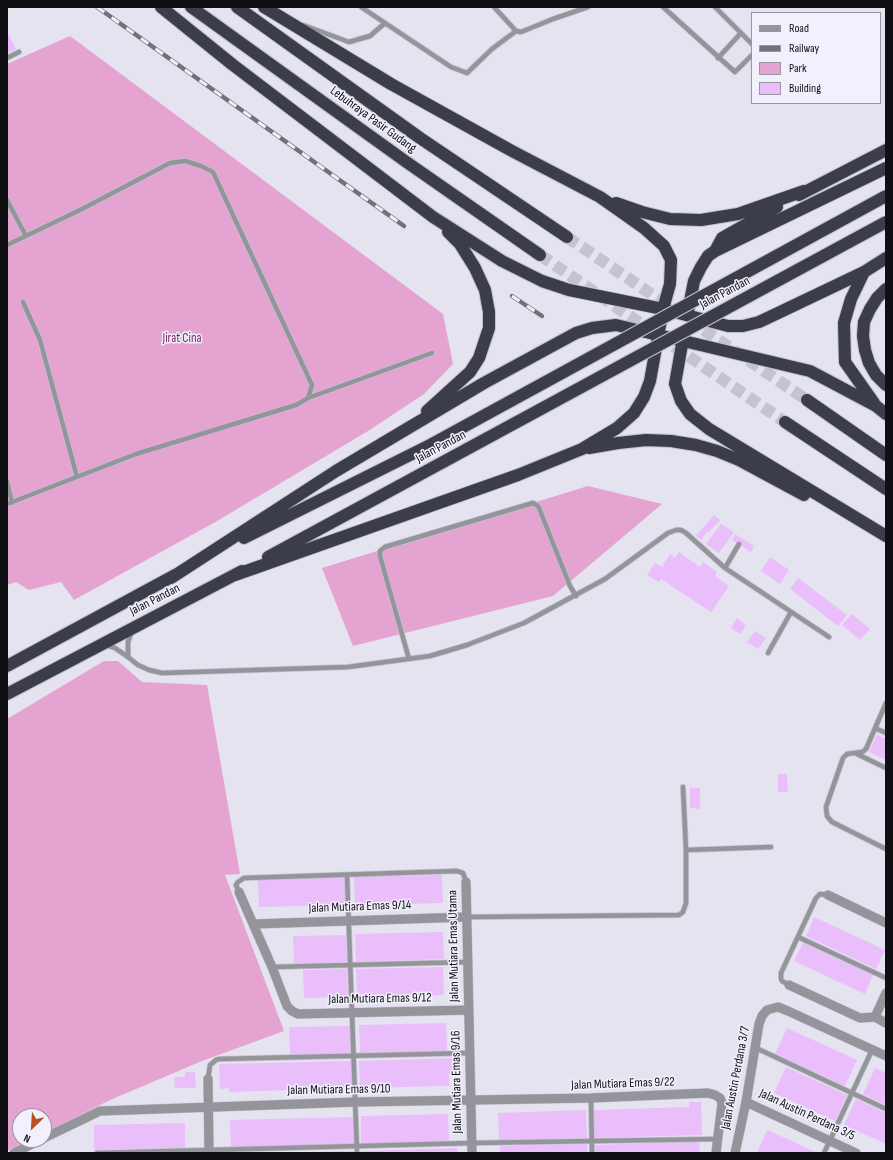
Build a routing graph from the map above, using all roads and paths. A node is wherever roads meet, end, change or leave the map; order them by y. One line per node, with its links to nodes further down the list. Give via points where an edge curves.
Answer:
1 (161, 7): 25 (highway)
2 (191, 7): 31 (highway, Lebuhraya Pasir Gudang)
3 (237, 7): 28 (highway, Lebuhraya Pasir Gudang, via 420,138)
4 (264, 7): 10 (highway)
5 (361, 7): 11 (lane)
6 (494, 7): 12 (lane)
7 (588, 7): 12 (lane, via 521,32)
8 (663, 7): 18 (lane)
9 (715, 7): 13 (lane)
10 (281, 17): 11 (lane, via 349,42 370,36); 23 (highway, via 398,87)
11 (385, 23): 12 (lane, via 451,66 467,73)
12 (516, 31)
13 (741, 34): 14 (lane); 18 (lane)
14 (751, 43)
15 (19, 52): 17 (lane)
16 (751, 56): 18 (lane, via 735,72)
17 (7, 58)
18 (718, 58)
19 (886, 150): 21 (highway)
20 (886, 168): 30 (highway)
21 (804, 191): 23 (highway, via 738,214 701,220 670,219); 30 (highway, via 722,238)
22 (886, 196): 58 (highway, Jalan Pandan, bridge, via 432,444 248,536)
23 (600, 197): 36 (highway, via 644,228 664,246 671,260 670,284)
24 (7, 200): 27 (lane)
25 (433, 217): 36 (highway, via 502,261 542,281 568,290); 47 (highway, via 460,244 475,268 485,290 489,328 470,372)
26 (886, 222): 57 (highway, Jalan Pandan, bridge)
27 (26, 236): 29 (lane); 42 (lane, via 170,163 185,161 214,172 312,385)
28 (567, 237)
29 (7, 245)
30 (715, 251): 37 (highway, via 708,256 694,281)
31 (540, 255)
32 (886, 258): 33 (highway)
33 (864, 272): 37 (highway, via 759,322 744,326 728,326); 44 (highway, via 851,299 844,323 845,362)
34 (886, 289): 41 (highway, via 870,309 864,322 863,336 864,350 869,363)
35 (23, 302): 50 (lane, via 40,340)
36 (663, 309): 37 (highway); 38 (highway)
37 (686, 316): 39 (highway)
38 (660, 335): 39 (highway); 47 (highway, via 616,324 576,333); 48 (highway, via 650,381 634,413 617,428)
39 (683, 340): 44 (highway, via 810,371); 54 (highway, via 676,384 681,401 690,414 708,430)
40 (432, 353): 42 (lane)
41 (886, 385)
42 (308, 398): 50 (lane, via 296,405 136,454)
43 (807, 400): 49 (highway)
44 (876, 406): 45 (highway)
45 (886, 414)
46 (785, 422): 52 (highway)
47 (407, 429): 58 (highway, via 336,471)
48 (582, 449): 54 (highway, via 646,440 672,441 718,451); 57 (highway, via 518,475)
49 (886, 454)
50 (77, 477): 53 (lane)
51 (7, 481): 53 (lane)
52 (886, 489)
53 (9, 504)
54 (886, 538)
55 (739, 544): 56 (lane)
56 (725, 568): 59 (lane, via 686,533 673,530 605,579); 60 (lane)
57 (235, 575): 61 (highway, Jalan Pandan)
58 (171, 578): 67 (highway, Jalan Pandan)
59 (576, 596): 66 (lane, via 517,626 467,645); 66 (lane, via 539,508 532,503 385,547 380,551 380,556)
60 (791, 612): 62 (lane); 64 (lane)
61 (133, 628): 63 (highway, Jalan Pandan); 65 (lane, via 128,642)
62 (829, 637)
63 (102, 643): 65 (lane); 68 (highway, Jalan Pandan)
64 (768, 653)
65 (128, 657): 66 (lane, via 138,665 162,673 348,667)
66 (409, 660)
67 (7, 666)
68 (9, 694)
69 (886, 703): 70 (lane)
70 (875, 728): 71 (lane); 72 (lane, via 866,749)
71 (886, 734)
72 (854, 752): 73 (lane); 76 (lane, via 843,758 826,807 827,816 832,822)
73 (886, 768)
74 (684, 787): 77 (lane)
75 (771, 847): 77 (lane)
76 (886, 849)
77 (686, 850): 82 (lane, via 686,903 679,915)
78 (347, 875): 79 (lane, via 457,871 463,873); 80 (lane, via 244,878 236,885); 83 (lane)
79 (466, 882): 82 (street, Jalan Mutiara Emas Utama)
80 (239, 892): 85 (street)
81 (828, 895): 84 (street); 86 (lane, via 818,896)
82 (467, 917): 83 (street, Jalan Mutiara Emas 9/14); 87 (street, Jalan Mutiara Emas Utama)
83 (349, 921): 85 (street, Jalan Mutiara Emas 9/14); 88 (lane)
84 (886, 923)
85 (254, 924): 89 (street)
86 (798, 937): 90 (lane); 91 (lane, via 780,976 782,981)
87 (468, 962): 88 (lane); 93 (street, Jalan Mutiara Emas Utama)
88 (351, 965): 89 (lane); 94 (lane)
89 (272, 967): 94 (street, Jalan Mutiara Emas 9/12, via 287,1006 292,1012)
90 (886, 978)
91 (789, 985): 95 (street, via 860,1018)
92 (886, 993): 95 (street)
93 (469, 1010): 94 (street, Jalan Mutiara Emas 9/12); 99 (street, Jalan Mutiara Emas 9/16)
94 (352, 1013): 100 (lane)
95 (875, 1017): 96 (street)
96 (886, 1023)
97 (756, 1048): 98 (street, Jalan Austin Perdana 3/7, via 762,1016 767,1010 778,1007); 103 (lane); 107 (street, Jalan Austin Perdana 3/7)
98 (872, 1050): 101 (street); 103 (lane)
99 (470, 1054): 100 (lane); 105 (street, Jalan Mutiara Emas 9/16)
100 (354, 1056): 102 (lane, via 218,1060 210,1065); 106 (lane)
101 (886, 1056)
102 (208, 1079): 108 (street)
103 (852, 1094): 109 (lane); 113 (lane)
104 (590, 1098): 105 (street, Jalan Mutiara Emas 9/22); 111 (street, Jalan Mutiara Emas 9/22, via 715,1095 722,1103); 112 (lane)
105 (470, 1101): 106 (street, Jalan Mutiara Emas 9/10); 114 (street, Jalan Mutiara Emas 9/16)
106 (356, 1102): 108 (street, Jalan Mutiara Emas 9/10); 115 (lane)
107 (746, 1102): 113 (street, Jalan Austin Perdana 3/5); 125 (street, Jalan Austin Perdana 3/7)
108 (208, 1107): 110 (street, Jalan Mutiara Emas 9/10, via 98,1111); 117 (street)
109 (886, 1109)
110 (52, 1134)
111 (718, 1139): 112 (lane); 124 (street, Jalan Mutiara Emas 9/22)
112 (591, 1141): 114 (lane); 123 (lane)
113 (830, 1141): 126 (lane); 127 (street, Jalan Austin Perdana 3/5)
114 (472, 1143): 115 (lane); 122 (street, Jalan Mutiara Emas 9/16)
115 (357, 1147): 117 (lane); 121 (lane)
116 (24, 1148): 118 (street)
117 (209, 1152): 120 (lane)
118 (14, 1153)
119 (97, 1153): 120 (lane)
120 (109, 1153)
121 (357, 1153)
122 (472, 1153)
123 (592, 1153)
124 (716, 1153)
125 (736, 1153)
126 (824, 1153)
127 (856, 1153)

